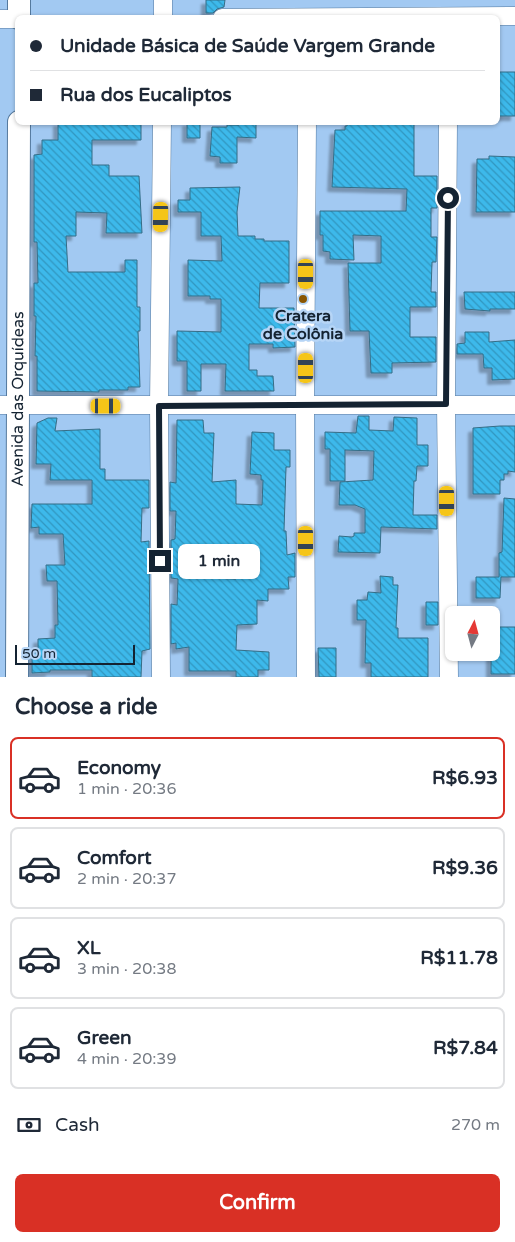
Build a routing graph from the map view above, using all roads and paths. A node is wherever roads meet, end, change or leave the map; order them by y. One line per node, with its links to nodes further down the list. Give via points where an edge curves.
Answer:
1 (19, 0): 5 (street)
2 (163, 0): 6 (street)
3 (308, 11): 4 (street); 7 (street)
4 (449, 11): 8 (street)
5 (18, 15)
6 (163, 15)
7 (259, 15)
8 (515, 16)
9 (15, 18): 10 (street)
10 (0, 19)
11 (19, 125): 16 (street, Avenida das Orquídeas)
12 (162, 125): 18 (street)
13 (307, 125): 19 (street)
14 (448, 125): 15 (street)
15 (446, 404): 17 (street); 19 (street); 23 (street)
16 (9, 405): 18 (street); 20 (street, Avenida das Orquídeas)
17 (515, 405)
18 (159, 406): 19 (street); 21 (street)
19 (305, 406): 22 (street)
20 (17, 677)
21 (161, 677)
22 (306, 677)
23 (449, 677)

